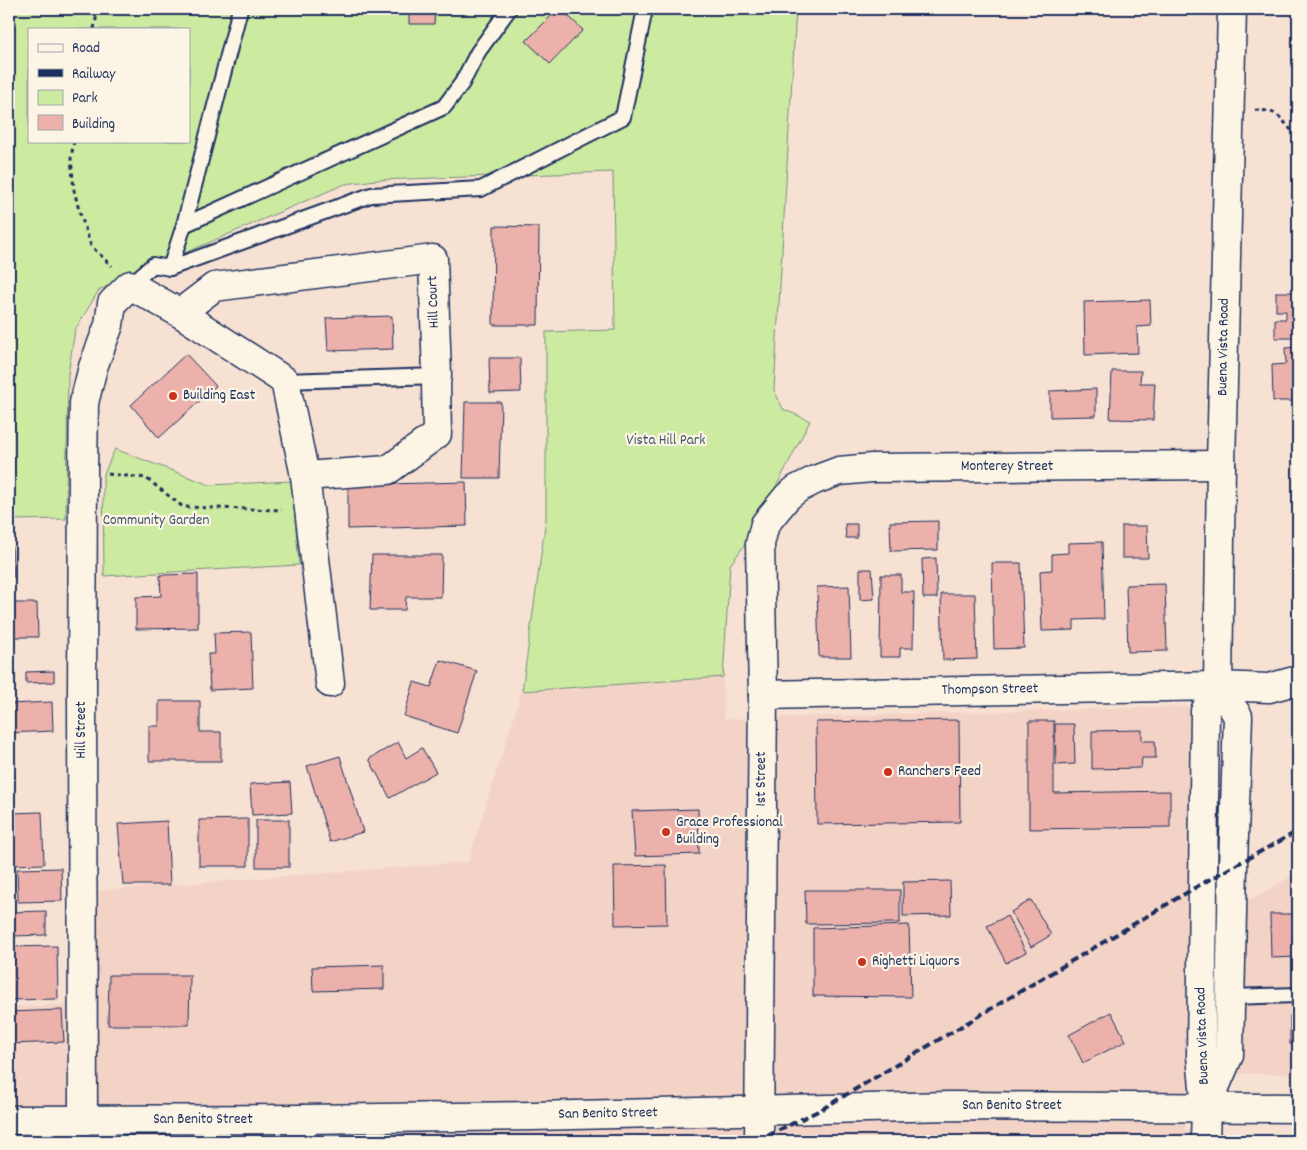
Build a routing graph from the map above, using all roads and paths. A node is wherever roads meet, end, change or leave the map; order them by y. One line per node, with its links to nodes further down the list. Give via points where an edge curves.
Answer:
1 (98, 9): 6 (path)
2 (240, 9): 10 (lane)
3 (509, 9): 10 (lane, via 444,107)
4 (645, 9): 11 (lane, via 623,116 481,189 371,195)
5 (1232, 9): 7 (street, Buena Vista Road)
6 (94, 28)
7 (1230, 110): 8 (path, via 1270,110 1292,132); 16 (street, Buena Vista Road)
8 (1298, 132)
9 (74, 142): 12 (path, via 71,158 74,190 91,246)
10 (184, 225): 11 (lane)
11 (170, 268): 12 (lane, via 153,266)
12 (130, 285): 13 (street); 17 (street, Hill Street, via 112,303 109,325 93,367 84,403)
13 (180, 313): 14 (street, Hill Court, via 214,287 433,259); 15 (street)
14 (437, 376): 15 (lane); 18 (street, Hill Court, via 437,434 388,470)
15 (285, 381): 18 (street)
16 (1221, 465): 19 (street, Monterey Street, via 872,468 839,471); 23 (street, Buena Vista Road)
17 (83, 471): 20 (path, via 146,478 183,507); 31 (street, Hill Street)
18 (305, 476): 20 (street)
19 (797, 489): 24 (street, 1st Street, via 766,524 760,544)
20 (310, 510): 22 (street)
21 (1298, 680): 23 (street, Thompson Street, via 1270,688)
22 (330, 683)
23 (1218, 686): 24 (street, Thompson Street); 26 (street, Buena Vista Road, via 1238,716); 27 (street, Buena Vista Road, via 1205,711 1200,1056)
24 (763, 695): 29 (street, 1st Street)
25 (1298, 995): 26 (lane)
26 (1230, 997): 27 (street, Buena Vista Road, via 1229,1055)
27 (1206, 1108): 28 (street, San Benito Street); 29 (street, San Benito Street, via 949,1106); 34 (street)
28 (1298, 1108)
29 (760, 1111): 32 (street, San Benito Street); 33 (street, 1st Street)
30 (9, 1120): 31 (street, San Benito Street)
31 (83, 1130): 32 (street, San Benito Street)
32 (302, 1130)
33 (759, 1141)
34 (1205, 1141)

